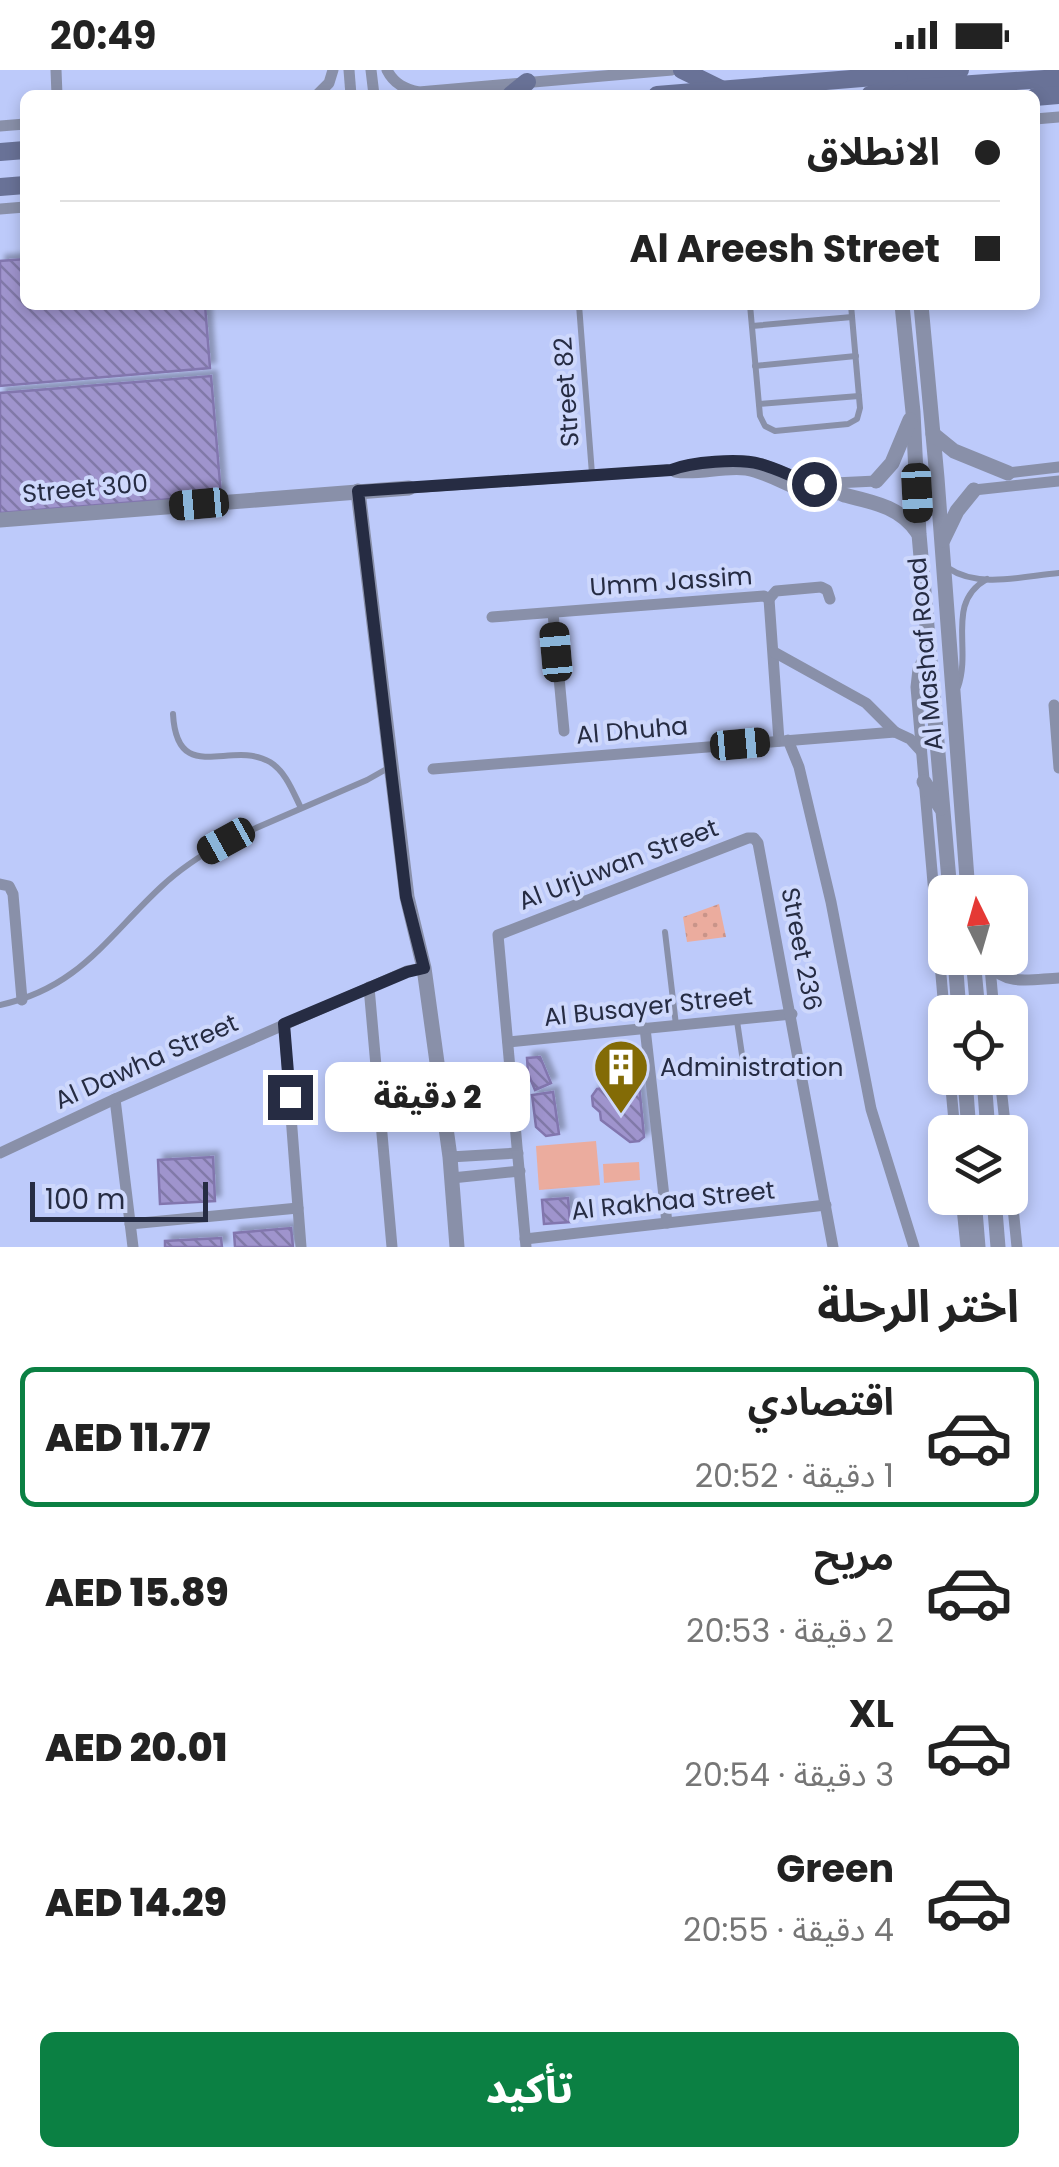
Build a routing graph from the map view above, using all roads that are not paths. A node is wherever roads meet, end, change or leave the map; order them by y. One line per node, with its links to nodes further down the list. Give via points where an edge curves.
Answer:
1 (388, 70): 7 (street)
2 (672, 70): 6 (street)
3 (682, 70): 10 (main road)
4 (960, 70): 11 (main road)
5 (1059, 78): 11 (main road)
6 (527, 82): 8 (street); 9 (main road)
7 (408, 90)
8 (441, 90)
9 (517, 90)
10 (723, 90): 11 (main road)
11 (888, 90)
12 (579, 310): 28 (lane, Street 82)
13 (750, 310): 18 (lane)
14 (851, 310): 17 (lane)
15 (902, 310): 23 (street, Al Mashaf Road)
16 (921, 310): 24 (street, Al Mashaf Road)
17 (852, 318): 18 (lane); 19 (lane)
18 (752, 326): 20 (lane)
19 (856, 356): 20 (lane); 21 (lane)
20 (755, 366): 22 (lane)
21 (859, 396): 22 (lane); 22 (lane, via 859,416 852,423 775,430 762,423)
22 (758, 404)
23 (912, 412): 29 (street, via 897,454); 36 (street, Al Mashaf Road)
24 (933, 434): 27 (street, via 954,452); 37 (street, Al Mashaf Road)
25 (1059, 468): 27 (street)
26 (671, 470): 28 (street, Street 300); 29 (street, via 743,462 814,484); 34 (street, via 744,470 808,493)
27 (1008, 473)
28 (592, 475): 31 (street, Street 300)
29 (876, 481)
30 (1059, 482): 32 (street)
31 (409, 488): 33 (street, Street 300)
32 (974, 490): 37 (street, via 957,512)
33 (358, 491): 35 (street, Street 300); 54 (street)
34 (844, 495): 36 (street, via 894,510)
35 (0, 520)
36 (919, 534): 44 (street, Al Mashaf Road)
37 (942, 556): 39 (lane, via 959,575); 46 (street, Al Mashaf Road)
38 (1059, 573): 39 (lane)
39 (987, 579): 46 (lane, via 964,604 963,670)
40 (769, 599): 41 (street, via 776,591 821,587); 42 (street, Umm Jassim); 45 (street, Umm Jassim)
41 (830, 599)
42 (553, 612): 43 (street, Umm Jassim); 50 (street)
43 (492, 618)
44 (930, 646): 48 (street, Al Mashaf Road, via 918,669); 59 (street, Al Mashaf Road)
45 (774, 652): 51 (street, via 866,703); 52 (street, Umm Jassim)
46 (954, 695): 62 (street, Al Mashaf Road)
47 (1054, 705): 55 (street)
48 (917, 708): 51 (street); 53 (street, Al Mashaf Road)
49 (172, 714): 58 (lane, via 184,750 273,764)
50 (564, 731)
51 (895, 732): 52 (street, Al Dhuha); 53 (street)
52 (784, 741): 56 (street, Al Dhuha); 101 (street, Umm Jassim, via 800,766 872,1109)
53 (921, 751): 57 (street, Al Mashaf Road)
54 (391, 766): 58 (lane); 65 (street, via 406,897)
55 (1059, 768)
56 (432, 770)
57 (924, 782): 59 (street); 70 (street, Al Mashaf Road)
58 (301, 808): 72 (lane, via 184,867 74,972)
59 (944, 812): 61 (street, Al Mashaf Road)
60 (754, 838): 74 (street, Street 236); 79 (street, Al Urjuwan Street, via 498,936)
61 (949, 875)
62 (966, 875)
63 (0, 884): 72 (street, via 12,894)
64 (665, 932): 77 (lane)
65 (424, 968): 69 (street, Al Dawha Street); 84 (street)
66 (1000, 975): 68 (street)
67 (1059, 978): 68 (street)
68 (1012, 980): 71 (street)
69 (369, 987): 76 (street, Al Dawha Street); 98 (street)
70 (943, 995)
71 (1000, 995)
72 (22, 1000): 73 (lane)
73 (0, 1004)
74 (792, 1014): 75 (street, Al Busayer Street); 87 (street, Street 236)
75 (737, 1020): 77 (street, Al Busayer Street); 80 (lane)
76 (284, 1024): 81 (street, Al Dawha Street); 88 (street)
77 (676, 1026): 78 (street, Al Busayer Street)
78 (645, 1028): 79 (street, Al Busayer Street); 93 (street)
79 (508, 1042): 83 (street)
80 (745, 1075)
81 (115, 1099): 82 (street, Al Dawha Street); 94 (street)
82 (0, 1153)
83 (518, 1153): 84 (street); 85 (street)
84 (450, 1157): 86 (street)
85 (520, 1171): 86 (street); 95 (street)
86 (452, 1178): 99 (street)
87 (826, 1205): 93 (street, Al Rakhaa Street); 100 (street, Street 236)
88 (298, 1208): 94 (street); 97 (street)
89 (962, 1215): 102 (street)
90 (975, 1215): 103 (street)
91 (995, 1215): 104 (street)
92 (1014, 1215): 105 (street)
93 (668, 1223): 95 (street, Al Rakhaa Street)
94 (130, 1224): 96 (street)
95 (525, 1243)
96 (132, 1247)
97 (302, 1247)
98 (392, 1247)
99 (457, 1247)
100 (833, 1247)
101 (914, 1247)
102 (966, 1247)
103 (978, 1247)
104 (998, 1247)
105 (1017, 1247)

